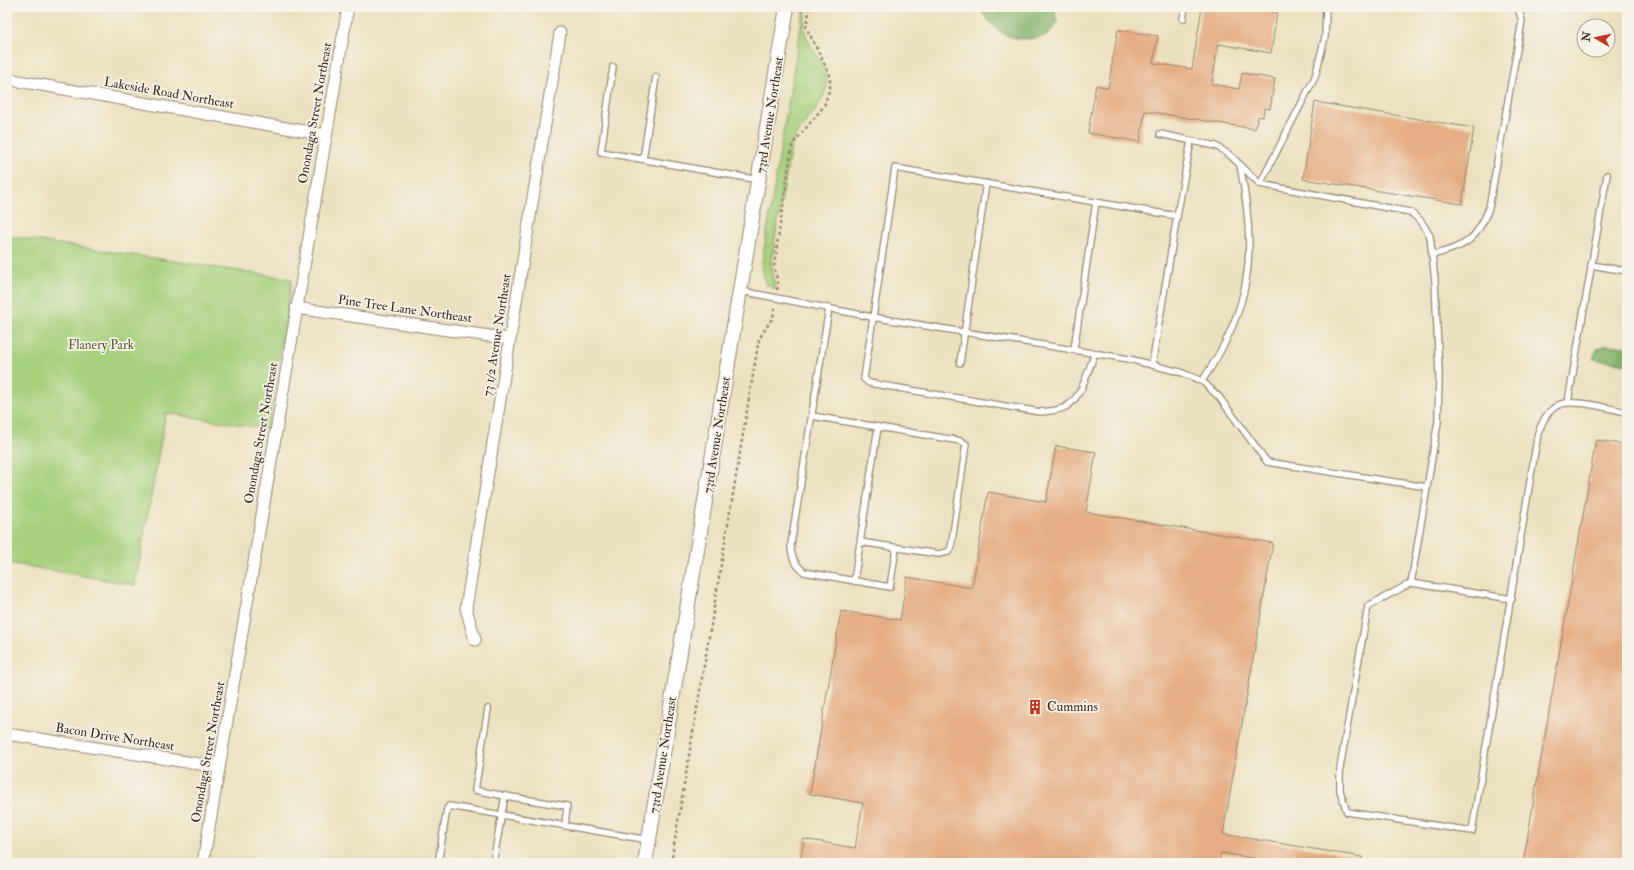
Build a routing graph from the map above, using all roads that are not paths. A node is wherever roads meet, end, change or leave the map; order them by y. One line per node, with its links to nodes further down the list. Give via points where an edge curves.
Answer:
1 (348, 7): 11 (street, Onondaga Street Northeast)
2 (787, 7): 17 (street, 73rd Avenue Northeast)
3 (1186, 7): 6 (lane)
4 (1326, 7): 19 (lane, via 1325,37 1315,77)
5 (1518, 7): 22 (lane, via 1522,21 1489,208 1475,236 1460,247)
6 (1183, 19)
7 (560, 33): 30 (street, 73 1/2 Avenue Northeast)
8 (613, 67): 14 (lane, via 600,152)
9 (656, 77): 14 (lane)
10 (7, 79): 11 (street, Lakeside Road Northeast)
11 (326, 134): 26 (street, Onondaga Street Northeast)
12 (1160, 134): 13 (lane)
13 (1191, 140): 15 (lane, via 1216,146); 21 (lane)
14 (643, 159): 17 (lane)
15 (1240, 165): 19 (lane); 35 (lane, via 1248,212 1248,274 1233,328)
16 (1607, 174): 23 (lane)
17 (759, 180): 25 (street, 73rd Avenue Northeast)
18 (986, 183): 20 (lane); 28 (lane, via 894,168); 29 (lane)
19 (1260, 184): 22 (lane, via 1410,212 1421,221 1430,236)
20 (1096, 202): 21 (lane); 31 (lane)
21 (1177, 216): 34 (lane)
22 (1432, 255): 40 (lane, via 1439,374 1438,422)
23 (1591, 265): 24 (lane); 36 (lane)
24 (1627, 271)
25 (741, 291): 27 (lane); 53 (street, 73rd Avenue Northeast)
26 (296, 308): 30 (street, Pine Tree Lane Northeast); 49 (street, Onondaga Street Northeast)
27 (829, 308): 28 (lane); 38 (lane)
28 (872, 317): 29 (lane); 32 (lane, via 864,373 864,379 869,383 1040,412 1067,406 1078,394)
29 (964, 333): 31 (lane); 33 (lane)
30 (510, 339): 46 (street, 73 1/2 Avenue Northeast, via 466,608)
31 (1074, 350): 32 (lane)
32 (1095, 353): 34 (lane)
33 (960, 363)
34 (1152, 365): 35 (lane)
35 (1202, 381): 40 (lane, via 1219,397 1267,462)
36 (1568, 402): 37 (lane); 45 (lane, via 1555,406 1545,417 1538,433)
37 (1627, 412)
38 (812, 416): 39 (lane); 43 (lane, via 791,555 796,565 804,572)
39 (878, 427): 41 (lane); 42 (lane, via 966,444 951,548 948,552 938,554)
40 (1427, 487): 44 (lane)
41 (860, 542): 42 (lane); 43 (lane)
42 (896, 548): 43 (lane, via 890,587)
43 (854, 581)
44 (1411, 583): 45 (lane); 45 (lane, via 1368,606 1340,768 1340,791 1347,812 1472,831)
45 (1512, 598)
46 (475, 640)
47 (488, 710): 50 (lane, via 475,790)
48 (7, 734): 49 (street, Bacon Drive Northeast)
49 (219, 767): 54 (street, Onondaga Street Northeast)
50 (505, 796): 51 (lane); 52 (lane, via 567,806)
51 (501, 815): 52 (lane); 55 (lane, via 449,806); 56 (lane)
52 (565, 825): 53 (lane)
53 (649, 840): 57 (street, 73rd Avenue Northeast)
54 (203, 863)
55 (438, 863)
56 (493, 863)
57 (645, 863)

